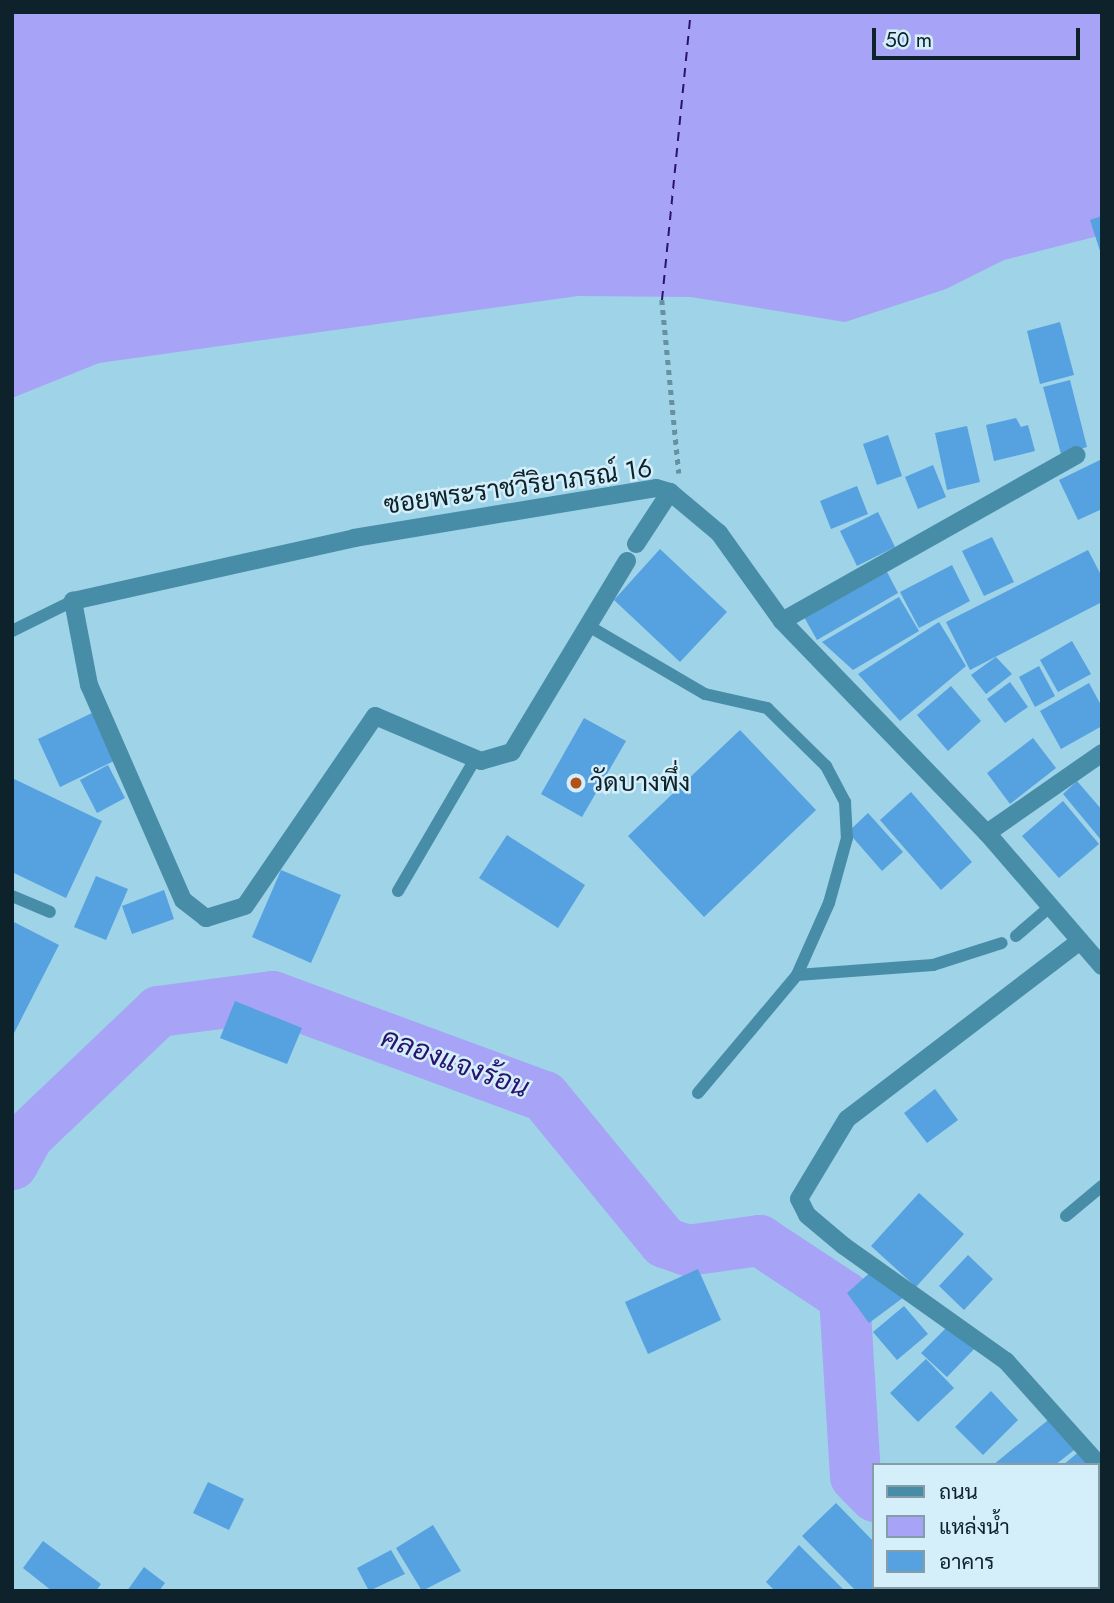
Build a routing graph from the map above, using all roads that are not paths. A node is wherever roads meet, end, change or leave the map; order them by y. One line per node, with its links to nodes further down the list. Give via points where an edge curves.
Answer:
1 (1077, 455): 6 (street)
2 (670, 492): 3 (street); 5 (street, ซอยพระราชวีริยาภรณ์ 16, via 656,488 354,538); 6 (street, ซอยพระราชวีริยาภรณ์ 16, via 719,533)
3 (636, 544)
4 (627, 561): 7 (street)
5 (73, 601): 8 (lane); 10 (street, via 89,685 183,900 206,918 245,906 375,716)
6 (782, 621): 11 (street, ซอยพระราชวีริยาภรณ์ 16)
7 (592, 628): 10 (street, via 513,752 489,763); 20 (lane, via 705,694 767,708 826,766 845,802 847,838 829,903)
8 (12, 631)
9 (1102, 753): 11 (street)
10 (475, 759): 12 (lane)
11 (987, 833): 14 (street, ซอยพระราชวีริยาภรณ์ 16)
12 (398, 891)
13 (12, 896): 15 (lane)
14 (1051, 906): 16 (lane); 17 (street, ซอยพระราชวีริยาภรณ์ 16)
15 (50, 912)
16 (1016, 936)
17 (1080, 942): 19 (street, ซอยพระราชวีริยาภรณ์ 16); 24 (street, via 847,1119 799,1199 807,1214 844,1246 1006,1360)
18 (1002, 943): 20 (lane, via 933,965)
19 (1102, 966)
20 (797, 975): 21 (lane)
21 (698, 1093)
22 (1102, 1186): 23 (lane)
23 (1066, 1216)
24 (1098, 1463)

